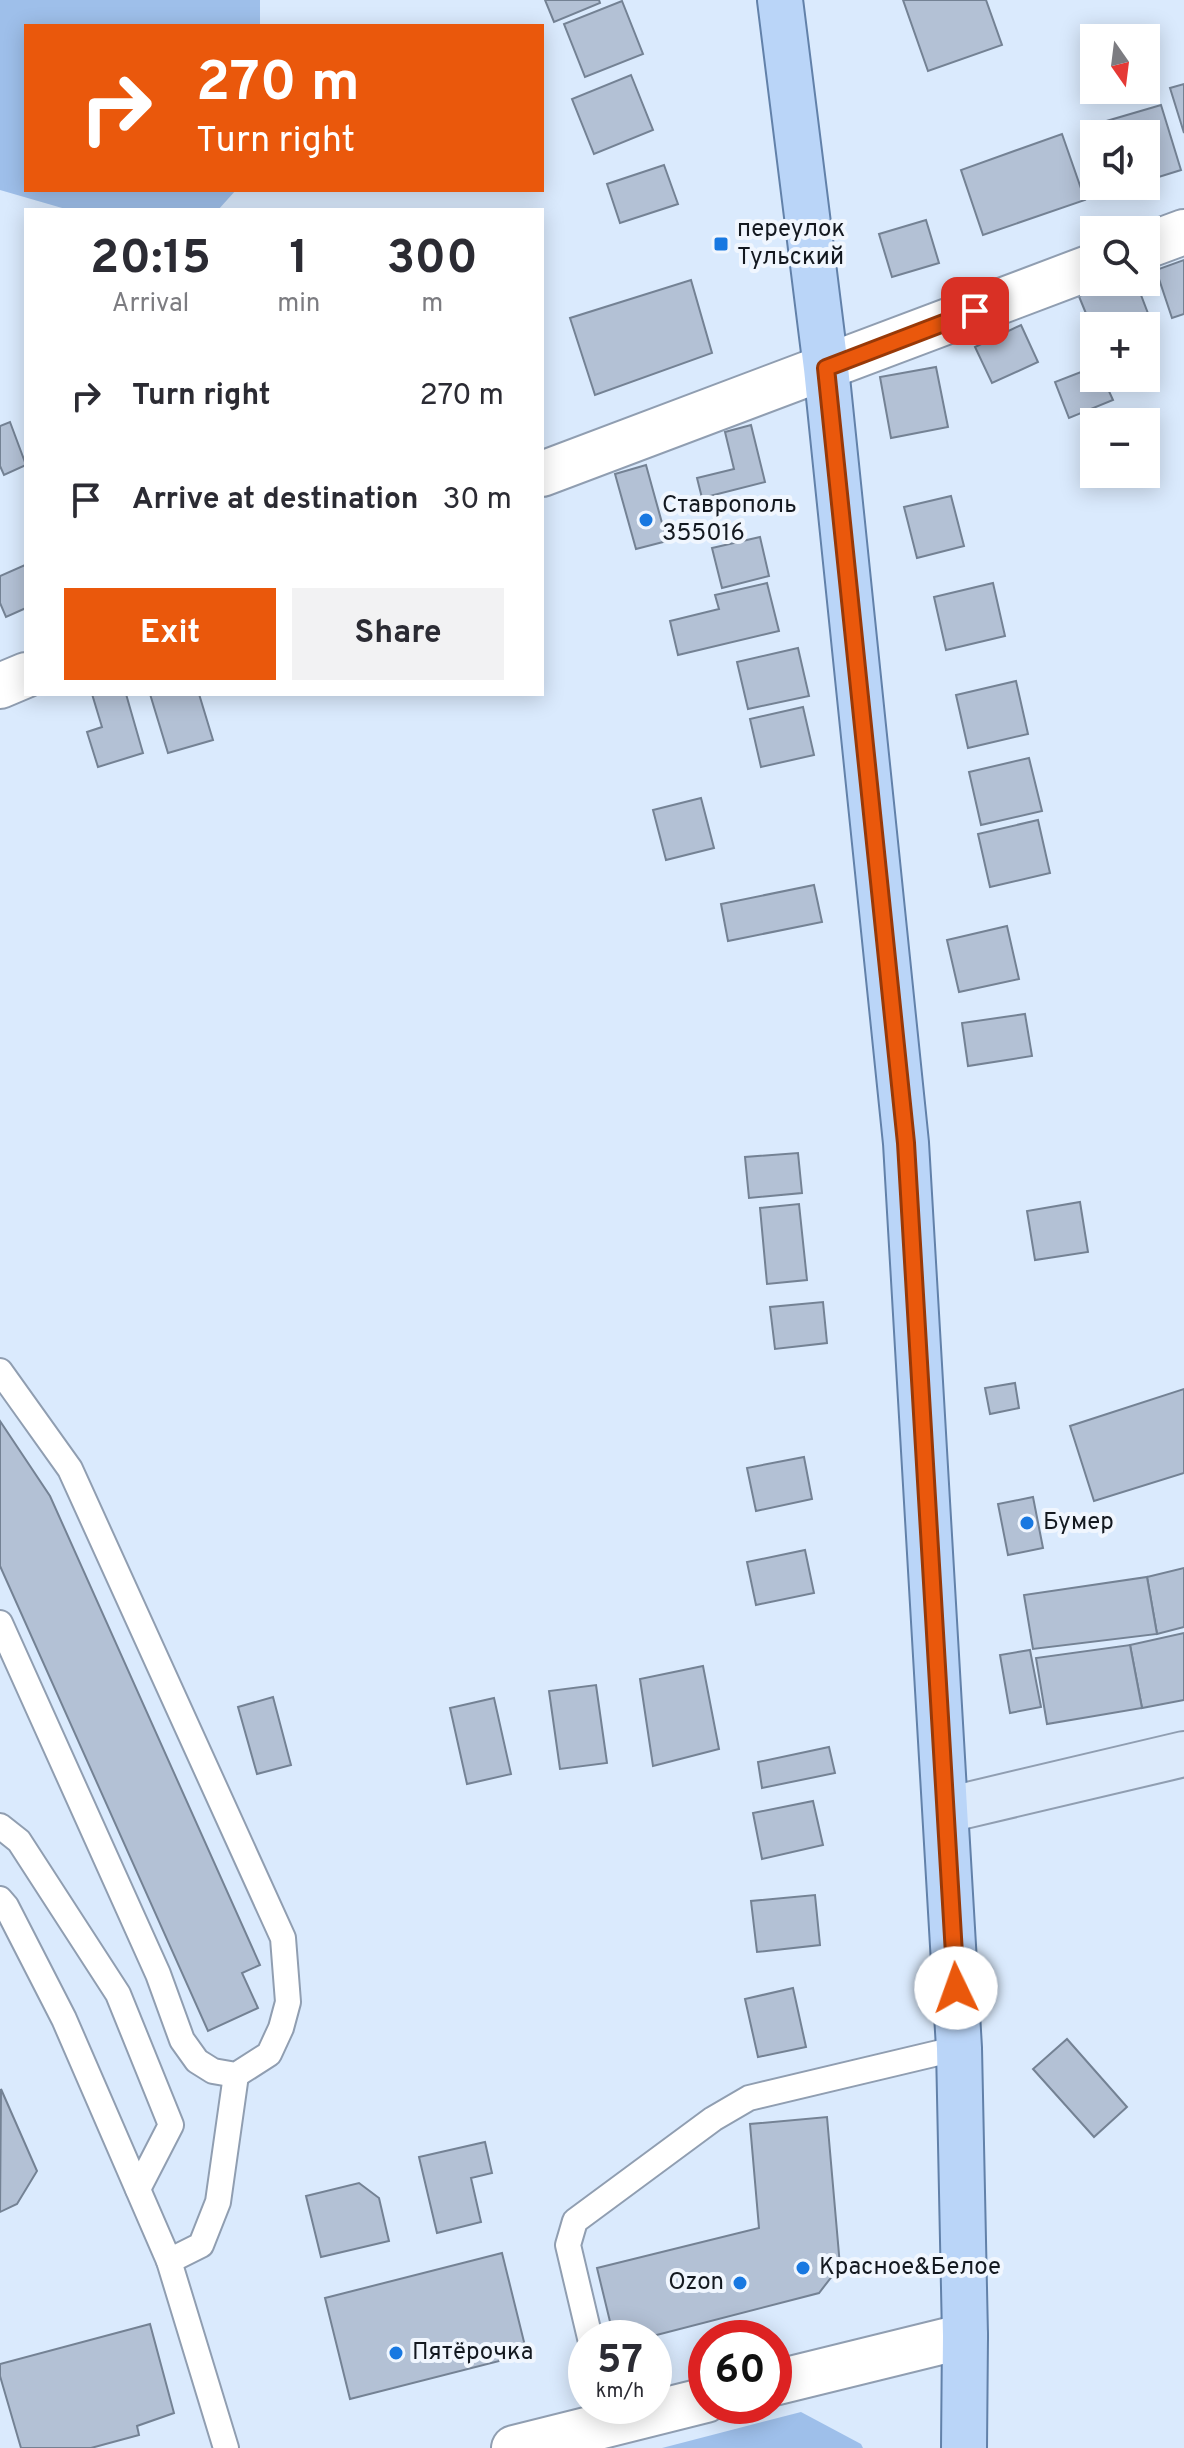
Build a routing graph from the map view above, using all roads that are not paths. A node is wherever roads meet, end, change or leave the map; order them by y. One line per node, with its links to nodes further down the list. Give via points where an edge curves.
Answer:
1 (780, 0): 5 (main road)
2 (1184, 232): 3 (street)
3 (1160, 241)
4 (1080, 271): 5 (street)
5 (826, 368): 6 (street); 12 (main road, via 906,1143)
6 (544, 473)
7 (24, 676): 8 (street)
8 (0, 686)
9 (0, 1371): 16 (lane, via 70,1469 283,1938 288,2002 281,2028 269,2054)
10 (0, 1623): 16 (lane, via 158,1974 182,2040 197,2061 213,2071)
11 (1184, 1754): 12 (street)
12 (947, 1810): 15 (main road)
13 (0, 1826): 17 (lane, via 19,1841 118,1994 171,2125)
14 (0, 1899): 17 (lane, via 64,2019)
15 (959, 2048): 19 (lane, via 749,2098 713,2119 575,2221 568,2245); 20 (main road)
16 (236, 2075): 18 (lane, via 218,2202 201,2245)
17 (138, 2189): 18 (lane)
18 (169, 2261): 23 (lane)
19 (586, 2320)
20 (965, 2336): 21 (street); 25 (main road)
21 (792, 2379)
22 (584, 2424): 24 (street)
23 (226, 2448)
24 (514, 2448)
25 (964, 2448)

